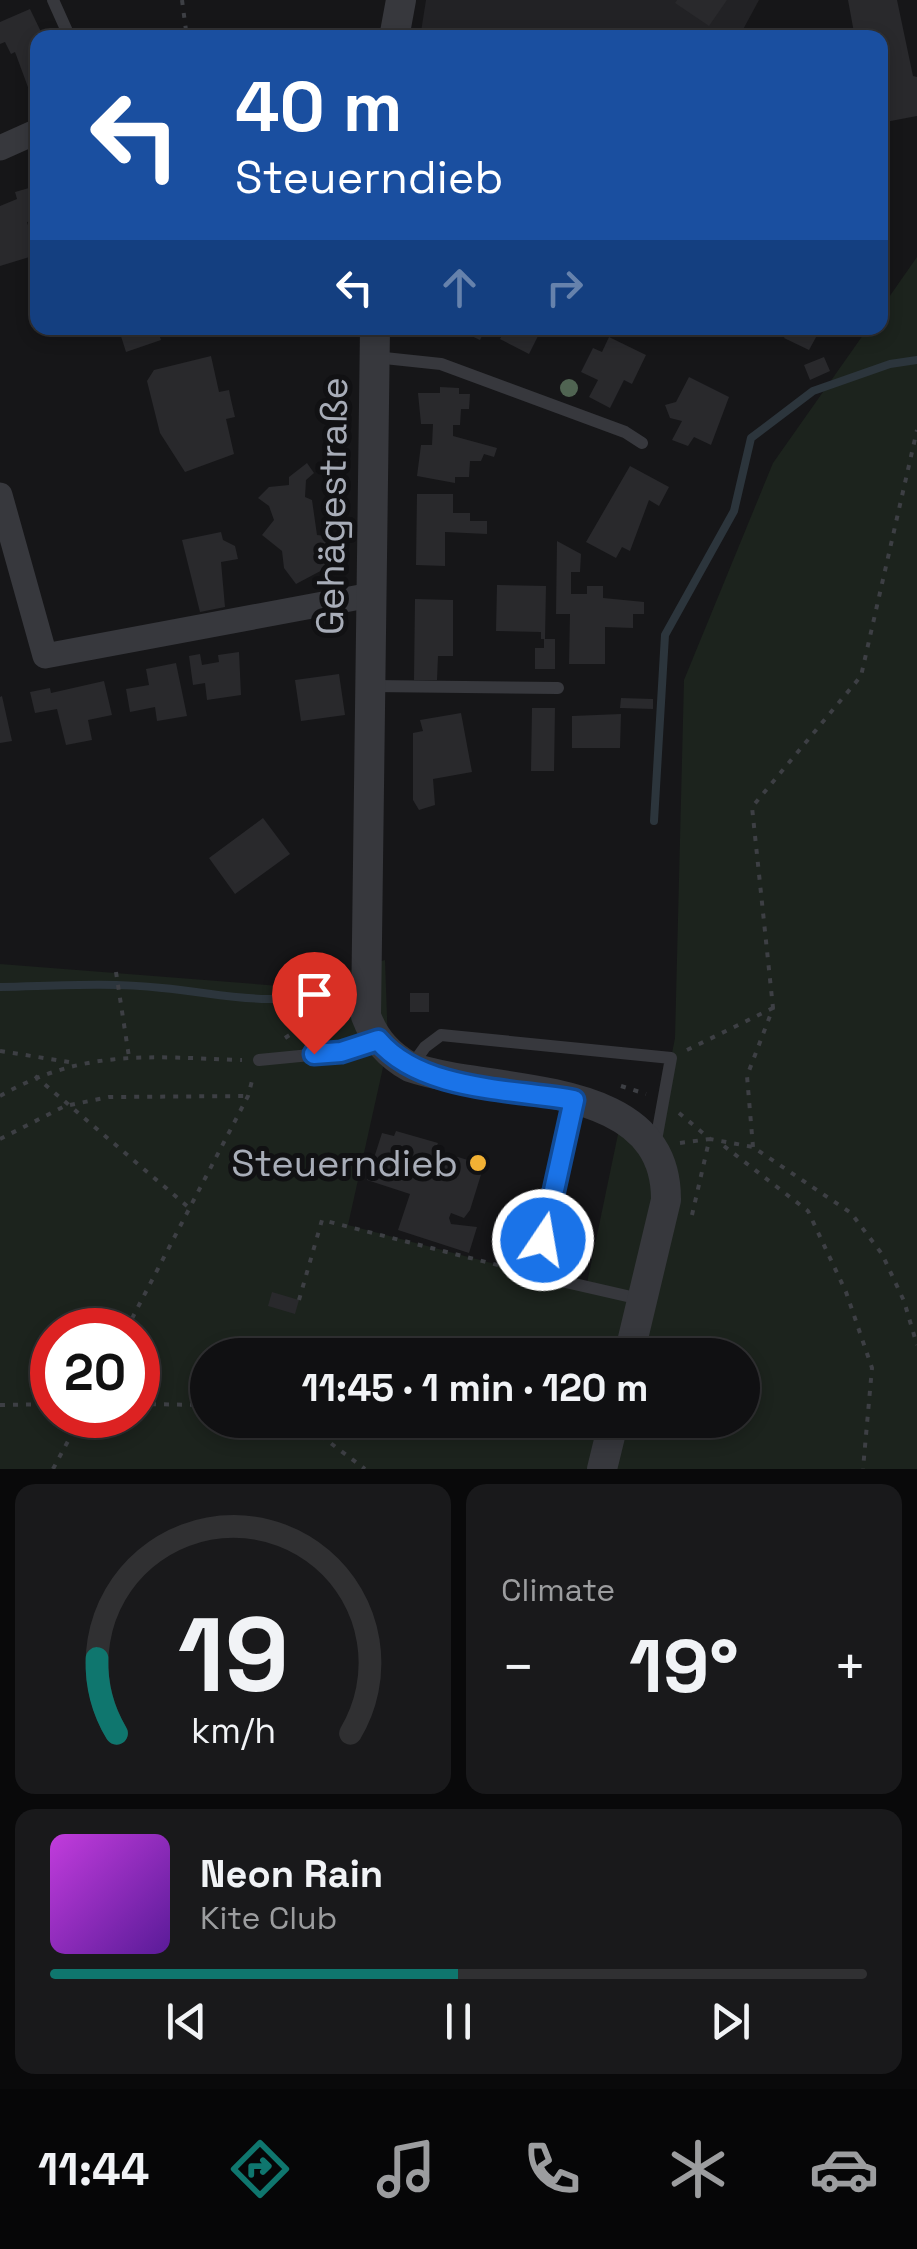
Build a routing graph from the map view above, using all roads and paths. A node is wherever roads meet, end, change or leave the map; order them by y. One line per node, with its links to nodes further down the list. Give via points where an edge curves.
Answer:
1 (53, 0): 4 (lane)
2 (182, 0): 5 (path)
3 (401, 0): 6 (street)
4 (66, 30)
5 (186, 30)
6 (395, 30)
7 (30, 135): 8 (street)
8 (0, 148)
9 (375, 342): 11 (lane); 13 (street, Gehägestraße)
10 (917, 430): 17 (path, via 861,676 752,807)
11 (642, 443)
12 (0, 495): 13 (street, via 45,656)
13 (370, 595): 14 (street, Gehägestraße)
14 (369, 686): 15 (lane, Gehägestraße); 18 (street, Gehägestraße)
15 (558, 688)
16 (116, 972): 20 (path)
17 (773, 1008): 22 (path); 35 (path, via 747,1076)
18 (372, 1028): 21 (lane, via 341,1052); 21 (path, via 302,1027 281,1042); 25 (street)
19 (0, 1051): 24 (path)
20 (129, 1057): 23 (path); 24 (path)
21 (281, 1058): 23 (lane)
22 (672, 1058): 25 (lane, via 441,1035); 34 (lane)
23 (259, 1060): 28 (path)
24 (74, 1062): 26 (path)
25 (410, 1068): 29 (street)
26 (35, 1076): 27 (path); 30 (path)
27 (0, 1096)
28 (248, 1096): 30 (path, via 148,1094); 36 (path)
29 (574, 1100): 34 (street, via 622,1115); 37 (lane)
30 (65, 1106): 31 (path); 36 (path)
31 (0, 1140)
32 (710, 1140): 33 (path)
33 (720, 1143): 35 (path); 53 (path, via 808,1211 846,1292 872,1368)
34 (655, 1146): 39 (street, via 666,1200)
35 (753, 1147): 42 (path, via 851,1214 882,1254)
36 (189, 1208): 40 (path)
37 (535, 1275): 38 (path, via 322,1220); 39 (lane)
38 (299, 1300)
39 (642, 1300): 41 (street)
40 (137, 1308)
41 (633, 1338)
42 (917, 1345)
43 (30, 1404): 45 (path)
44 (160, 1404): 46 (path)
45 (0, 1405)
46 (190, 1405)
47 (70, 1438): 50 (path)
48 (324, 1438): 51 (path)
49 (610, 1438): 52 (street)
50 (53, 1469)
51 (364, 1469)
52 (602, 1469)
53 (864, 1469)

